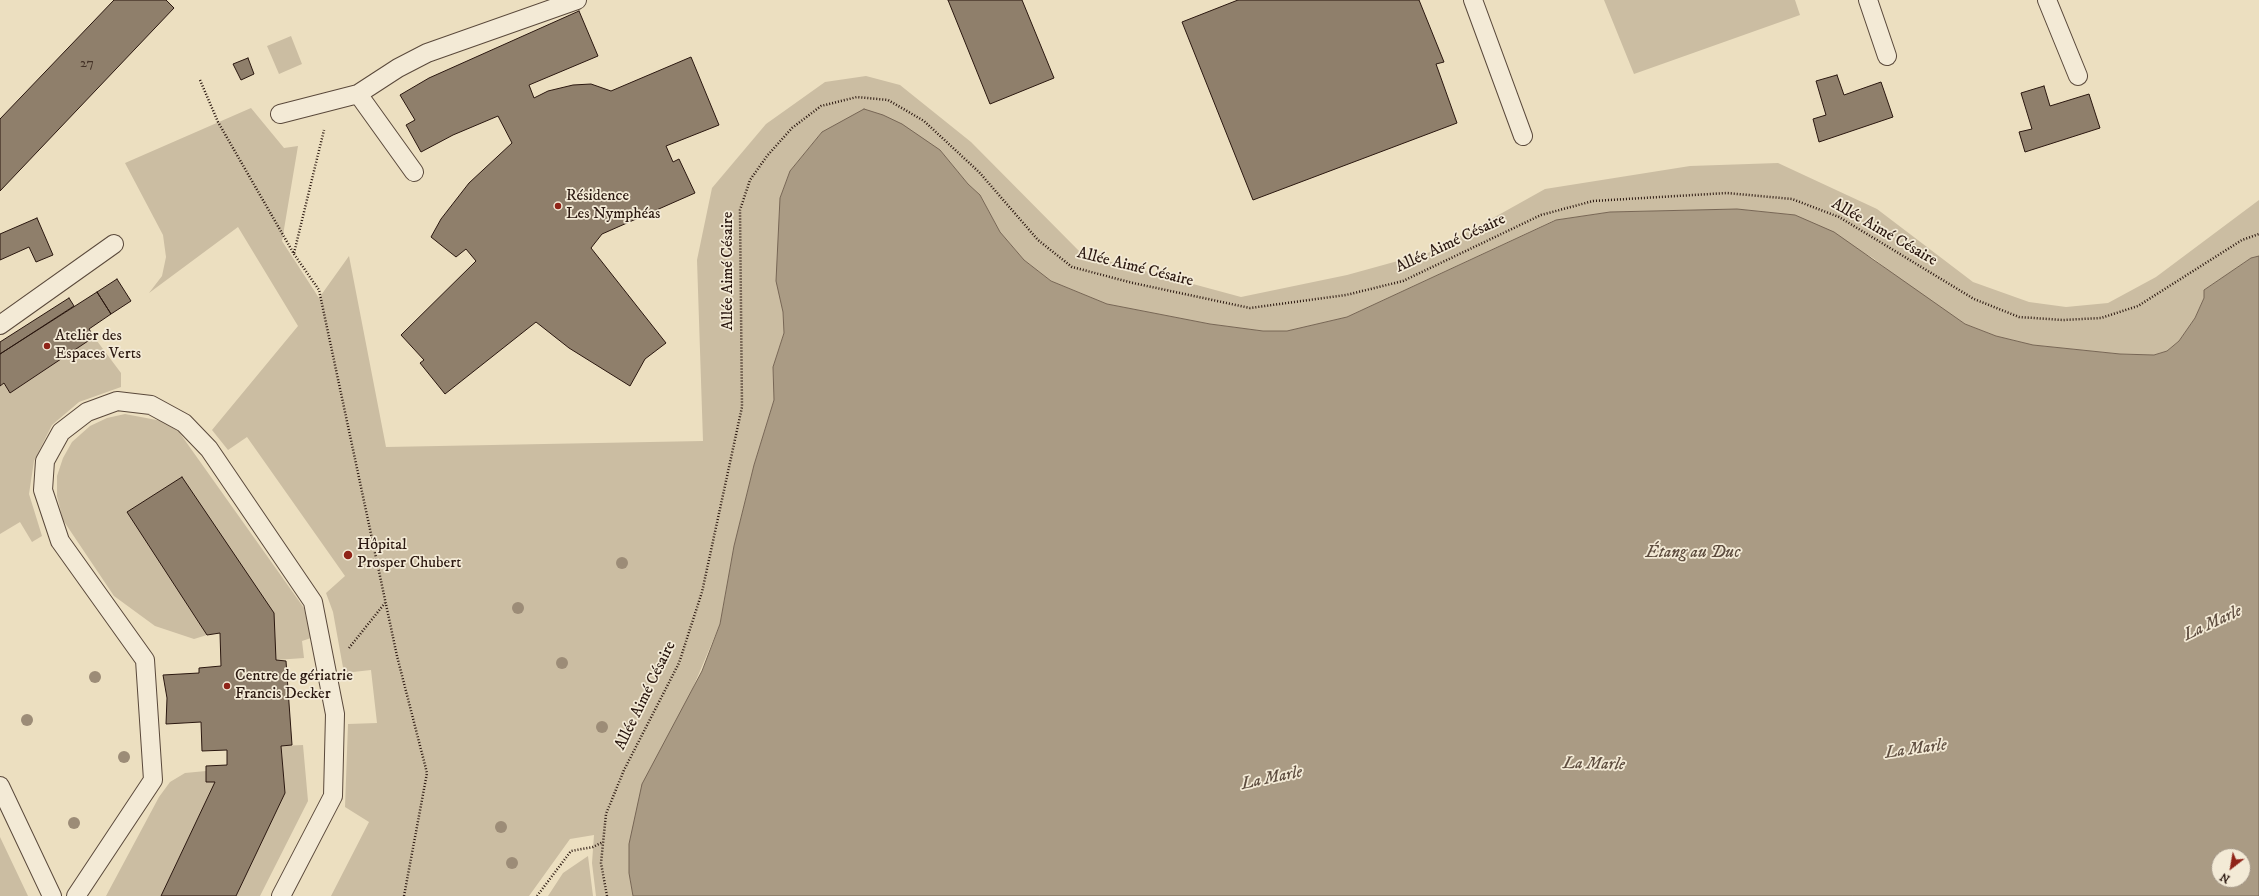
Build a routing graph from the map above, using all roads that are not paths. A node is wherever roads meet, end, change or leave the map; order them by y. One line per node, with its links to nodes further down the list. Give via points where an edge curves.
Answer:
1 (577, 0): 7 (lane, via 427,53)
2 (1473, 0): 9 (lane)
3 (1868, 0): 5 (lane)
4 (2047, 0): 6 (lane)
5 (1887, 56)
6 (2078, 76)
7 (358, 94): 8 (lane); 10 (lane)
8 (280, 114)
9 (1523, 136)
10 (414, 172)
11 (114, 244): 12 (lane)
12 (0, 325)
13 (0, 786): 14 (lane)
14 (52, 896)
15 (76, 896): 16 (lane, via 153,780 145,660 60,541 43,490 45,461 61,432 87,412 117,401 150,405 184,423 209,449 313,602 335,714 333,796)
16 (281, 896)

